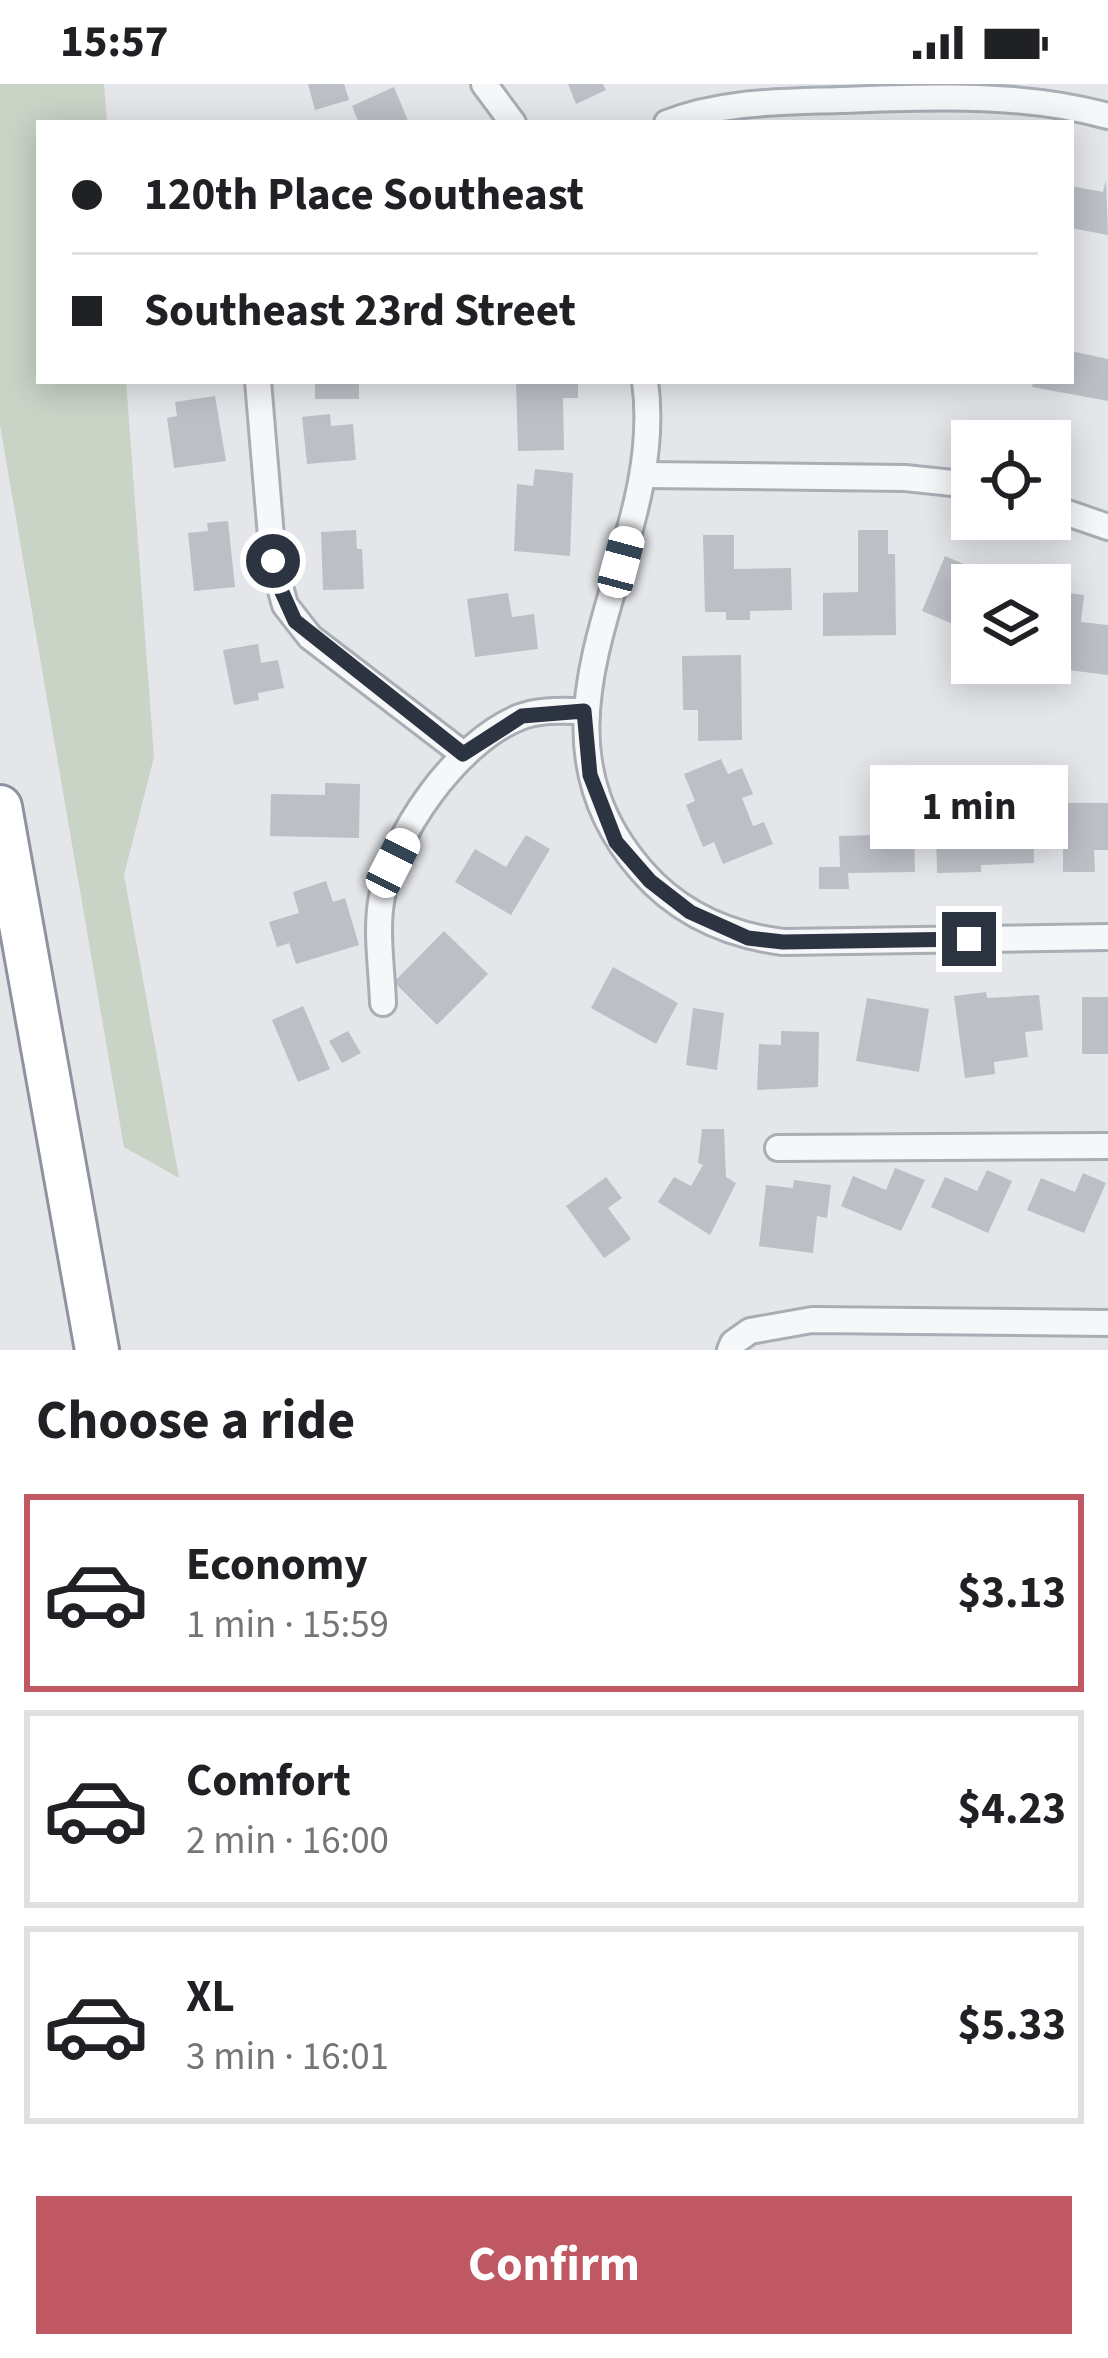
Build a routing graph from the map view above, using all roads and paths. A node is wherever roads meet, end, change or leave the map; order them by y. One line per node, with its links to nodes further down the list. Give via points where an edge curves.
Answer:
1 (484, 84): 3 (street)
2 (1108, 116): 4 (street, via 1046,104 916,98 747,104)
3 (511, 120)
4 (680, 120)
5 (258, 384): 12 (street, via 273,561 285,605 310,637)
6 (645, 384): 7 (street)
7 (645, 475): 8 (street); 11 (street)
8 (951, 483)
9 (1071, 514): 10 (street)
10 (1108, 526)
11 (584, 711): 12 (street, via 522,716); 14 (street, via 590,775 616,842 650,881 714,926 783,942)
12 (463, 754): 15 (street, via 418,815 385,883)
13 (0, 807): 20 (highway)
14 (1108, 937)
15 (383, 1003)
16 (1108, 1146): 17 (street)
17 (778, 1148)
18 (1108, 1323): 19 (street, via 812,1320 750,1331)
19 (732, 1347)
20 (97, 1350)

